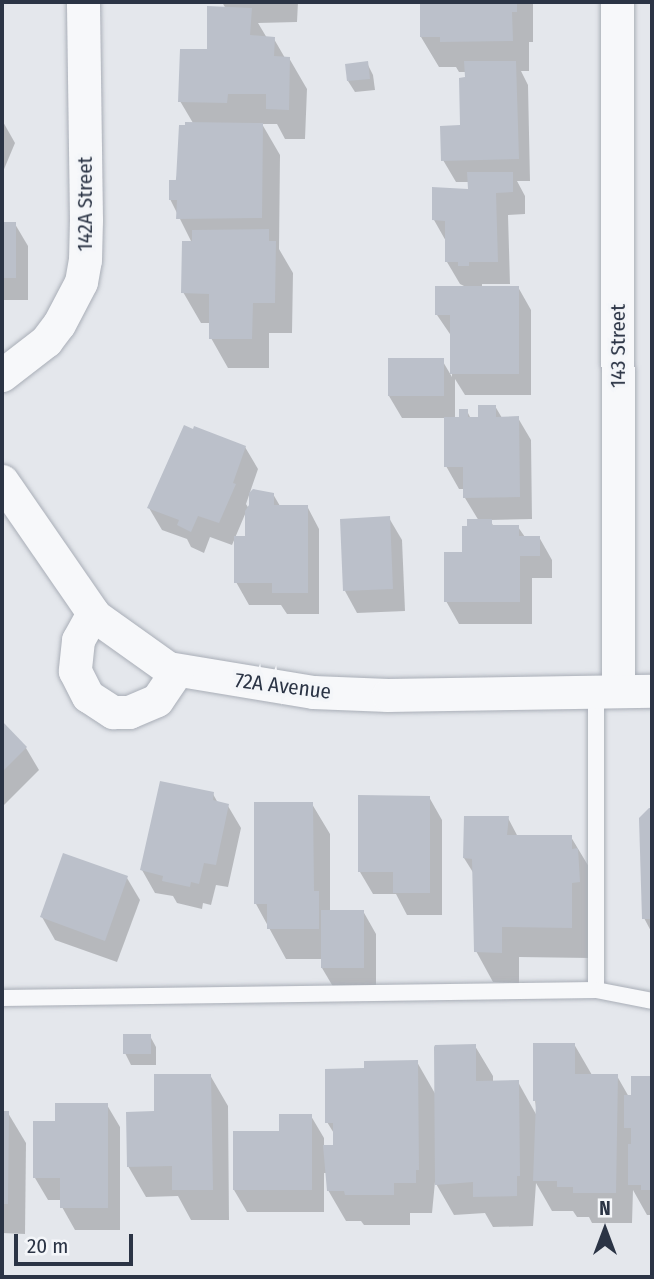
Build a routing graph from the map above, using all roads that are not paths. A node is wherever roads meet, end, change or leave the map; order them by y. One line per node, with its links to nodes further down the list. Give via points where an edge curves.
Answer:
1 (83, 2): 3 (street, 142A Street, via 86,220 81,282 46,341)
2 (617, 2): 7 (street, 143 Street)
3 (2, 375)
4 (2, 481): 5 (street, 72A Avenue)
5 (93, 613): 6 (street, 72A Avenue); 6 (street, via 78,640 75,671 88,696 113,712 129,712 157,701)
6 (177, 670): 7 (street, 72A Avenue, via 326,692)
7 (607, 691): 8 (street, 72A Avenue); 9 (lane)
8 (652, 691)
9 (596, 990): 10 (lane); 11 (lane)
10 (2, 998)
11 (652, 1001)

